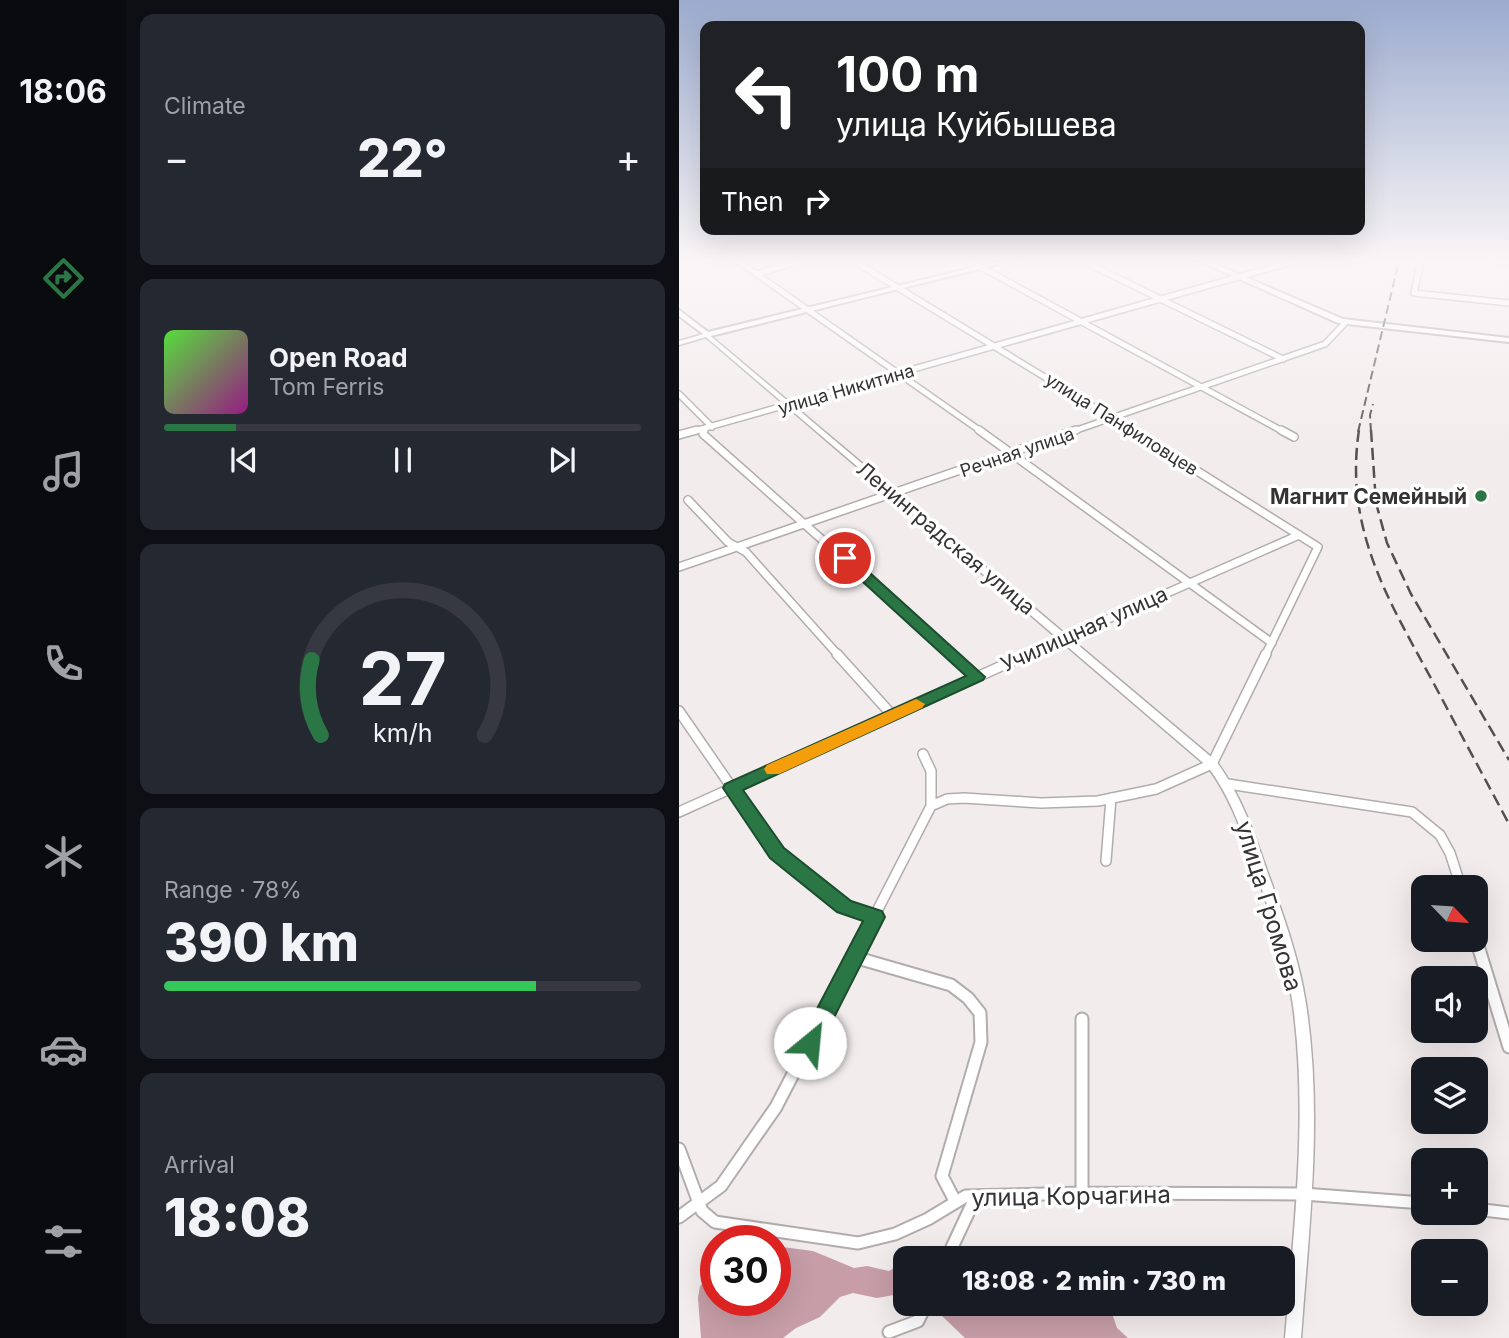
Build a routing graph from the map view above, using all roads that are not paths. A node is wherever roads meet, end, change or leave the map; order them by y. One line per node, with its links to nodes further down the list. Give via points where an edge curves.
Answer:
1 (693, 323): 10 (main road, Ленинградская улица)
2 (756, 323): 10 (main road)
3 (827, 323): 15 (street)
4 (959, 323): 13 (street, улица Панфиловцев)
5 (1075, 323): 13 (street, улица Никитина)
6 (1087, 323): 16 (street)
7 (1210, 323): 14 (street)
8 (1345, 323): 14 (street, Речная улица, via 1325,344)
9 (1359, 323): 11 (main road)
10 (707, 335): 12 (street); 18 (street, Ленинградская улица)
11 (1509, 340)
12 (679, 343)
13 (996, 346): 15 (street, улица Никитина); 19 (street, улица Панфиловцев)
14 (1283, 359): 16 (street, Речная улица)
15 (899, 374): 18 (street, улица Никитина); 23 (street)
16 (1203, 387): 19 (street, Речная улица); 22 (street)
17 (679, 394): 20 (street)
18 (790, 406): 20 (street, улица Никитина); 24 (street, Ленинградская улица)
19 (1114, 418): 23 (street, Речная улица); 27 (street, улица Панфиловцев)
20 (708, 428): 21 (street, улица Никитина); 26 (street, via 703,434)
21 (679, 435)
22 (1294, 437)
23 (1012, 453): 24 (street, Речная улица); 30 (street)
24 (895, 494): 26 (street, Речная улица); 31 (street, Ленинградская улица)
25 (688, 500): 28 (street)
26 (807, 524): 28 (street, Речная улица); 33 (street)
27 (1299, 535): 30 (street, Училищная улица); 32 (street, улица Панфиловцев, via 1318,547)
28 (736, 548): 29 (street, Речная улица); 35 (street, via 746,552)
29 (679, 567)
30 (1188, 583): 31 (street, Училищная улица); 32 (street)
31 (1063, 638): 33 (street, Училищная улица); 37 (street, Ленинградская улица)
32 (1272, 643): 37 (street)
33 (977, 677): 35 (street, Училищная улица)
34 (679, 711): 39 (street)
35 (892, 715): 39 (street, Училищная улица)
36 (923, 754): 41 (street, via 931,771)
37 (1212, 764): 38 (street, улица Громова); 40 (street, via 1156,789)
38 (1228, 783): 44 (street, via 1412,811 1428,821 1449,848); 52 (street, улица Громова, via 1275,907 1299,1002 1305,1094)
39 (732, 788): 42 (street, Училищная улица); 45 (street, via 777,853 844,906)
40 (1111, 798): 41 (street, via 1041,803 964,798); 43 (street)
41 (931, 806): 45 (street)
42 (679, 812)
43 (1106, 861)
44 (1457, 875)
45 (875, 917): 47 (street)
46 (1480, 952): 49 (street)
47 (854, 957): 54 (street, via 776,1107 721,1186); 55 (street, via 951,985 980,1013 981,1042 942,1176)
48 (1082, 1019): 51 (street)
49 (1509, 1047)
50 (679, 1149): 54 (street)
51 (1082, 1193): 52 (street, улица Корчагина); 53 (street, улица Корчагина)
52 (1303, 1194): 56 (street, улица Корчагина); 63 (street, улица Громова)
53 (976, 1196): 55 (street, улица Корчагина); 60 (street)
54 (701, 1201): 55 (street, улица Корчагина, via 702,1211 715,1222 858,1243 895,1234); 59 (street)
55 (955, 1201)
56 (1411, 1202)
57 (1488, 1211): 58 (street)
58 (1509, 1213)
59 (679, 1217)
60 (953, 1246)
61 (920, 1316): 62 (street)
62 (889, 1332)
63 (1293, 1338)

